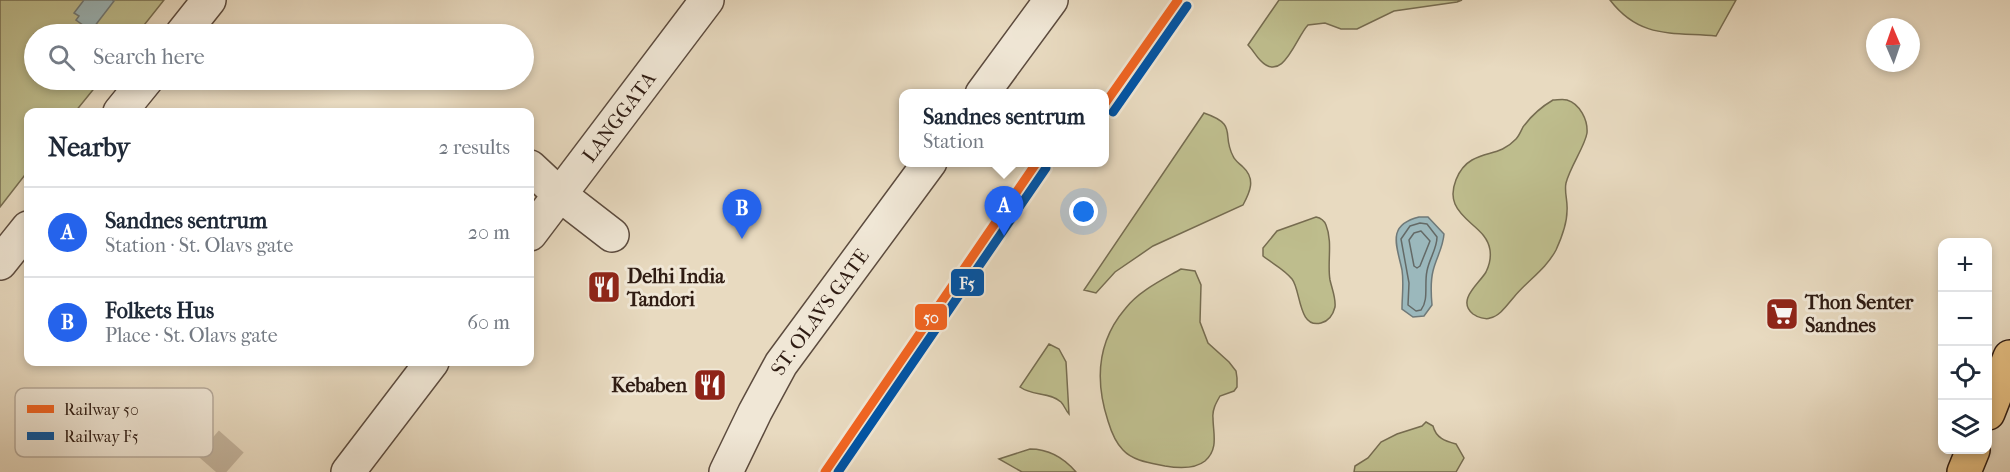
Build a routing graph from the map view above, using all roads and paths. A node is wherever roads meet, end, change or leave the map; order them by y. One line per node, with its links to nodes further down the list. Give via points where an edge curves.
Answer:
1 (209, 0): 4 (street)
2 (707, 0): 10 (street, LANGGATA)
3 (1051, 0): 5 (street)
4 (190, 24)
5 (985, 89)
6 (138, 90): 7 (street)
7 (123, 108)
8 (926, 167): 20 (street, ST. OLAVS GATE, via 781,364)
9 (534, 171): 10 (street)
10 (560, 194): 11 (street, LANGGATA); 13 (street)
11 (534, 229)
12 (24, 233): 14 (street)
13 (612, 236)
14 (0, 263)
15 (2010, 357): 17 (main road)
16 (429, 366): 19 (street)
17 (1992, 402)
18 (1971, 454): 21 (main road)
19 (348, 472)
20 (726, 472)
21 (1964, 472)

